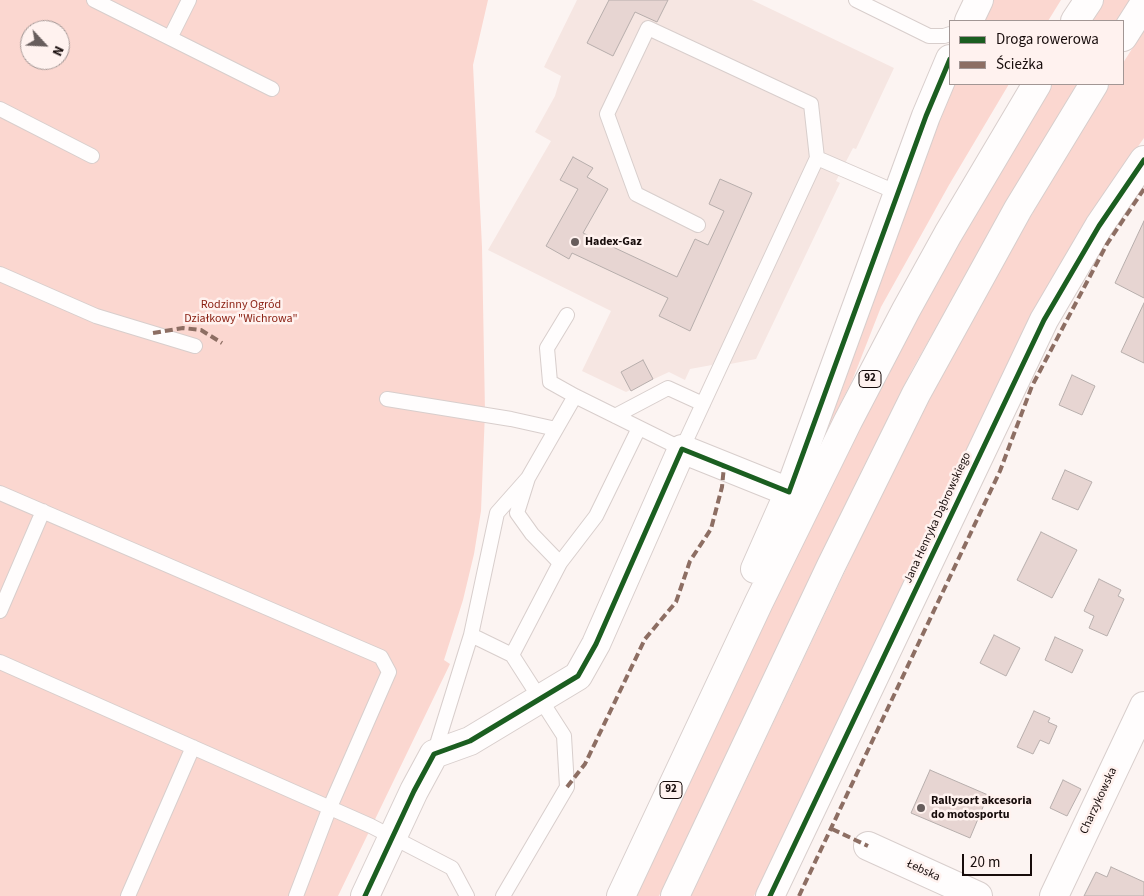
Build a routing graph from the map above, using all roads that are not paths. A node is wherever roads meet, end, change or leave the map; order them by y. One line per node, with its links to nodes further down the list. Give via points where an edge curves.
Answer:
1 (94, 0): 11 (lane)
2 (189, 0): 11 (lane)
3 (856, 0): 9 (lane, via 929,36)
4 (979, 0): 7 (street)
5 (1089, 0): 8 (street)
6 (1144, 4): 10 (street)
7 (969, 20)
8 (1076, 20)
9 (949, 34)
10 (1124, 35)
11 (170, 38): 15 (lane)
12 (949, 61): 20 (street)
13 (1036, 85): 41 (street, 92, via 906,310 790,536)
14 (1093, 85): 55 (street, via 1018,210 916,394)
15 (272, 89)
16 (0, 109): 17 (lane)
17 (92, 156)
18 (817, 158): 20 (lane); 21 (lane, via 810,104 648,28 607,114 636,194); 27 (lane)
19 (1144, 160): 56 (street, Jana Henryka Dąbrowskiego, via 1099,226 1044,320)
20 (898, 193): 33 (street)
21 (698, 225)
22 (0, 274): 24 (lane, via 96,316)
23 (566, 315): 25 (lane, via 547,348 550,382)
24 (195, 346)
25 (575, 396): 28 (lane); 30 (lane)
26 (387, 399): 30 (lane)
27 (703, 404): 28 (lane, via 668,388); 31 (lane)
28 (615, 416): 29 (lane)
29 (639, 428): 31 (lane); 36 (lane, via 596,516)
30 (556, 429): 32 (lane)
31 (682, 449): 33 (street); 42 (street, via 596,644 578,676)
32 (528, 478): 36 (lane, via 517,513); 38 (lane, via 497,513)
33 (789, 492): 41 (street, via 746,588)
34 (0, 493): 35 (lane)
35 (43, 511): 37 (lane); 46 (lane, via 381,657 388,672)
36 (560, 563): 39 (lane)
37 (0, 611)
38 (470, 635): 39 (lane); 45 (lane)
39 (512, 655): 42 (lane)
40 (0, 662): 44 (lane)
41 (722, 683): 54 (street, 92)
42 (541, 699): 45 (street, via 470,741); 53 (lane, via 564,736 567,787)
43 (1144, 706): 58 (street, Charzykowska)
44 (193, 747): 46 (lane); 49 (lane)
45 (434, 754): 47 (street)
46 (330, 807): 47 (lane); 50 (lane)
47 (393, 837): 51 (street); 52 (lane, via 452,868)
48 (868, 846): 57 (street, Łebska)
49 (128, 896)
50 (296, 896)
51 (365, 896)
52 (467, 896)
53 (503, 896)
54 (621, 896)
55 (674, 896)
56 (770, 896)
57 (978, 896)
58 (1054, 896)

